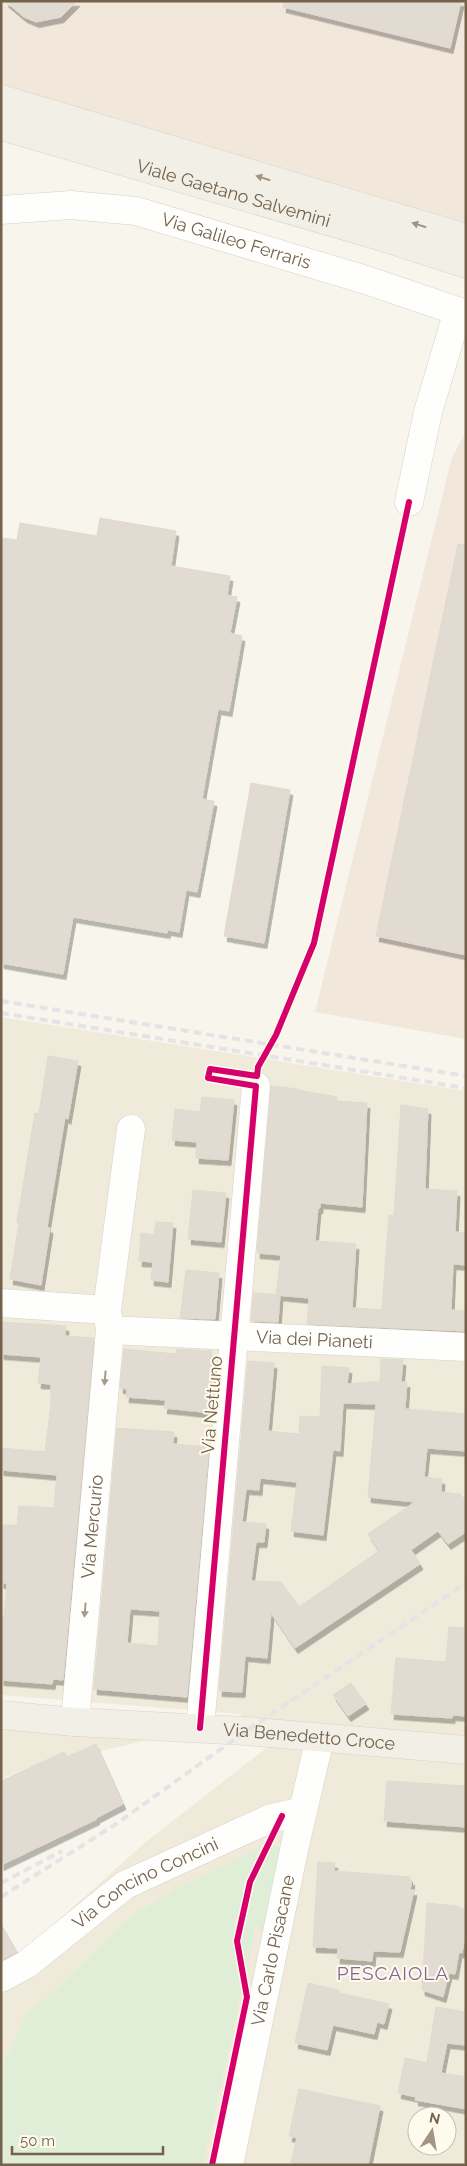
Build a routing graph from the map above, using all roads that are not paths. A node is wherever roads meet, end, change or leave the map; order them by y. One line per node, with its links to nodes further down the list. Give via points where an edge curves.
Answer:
1 (1, 99): 4 (main road)
2 (1, 118): 4 (main road)
3 (1, 126): 7 (main road, Viale Gaetano Salvemini)
4 (212, 162): 6 (main road, one-way to 4)
5 (1, 210): 8 (street, Via Galileo Ferraris, via 71,205 136,211)
6 (466, 238)
7 (466, 264)
8 (462, 312): 9 (street, via 428,412)
9 (408, 502)
10 (256, 1086): 14 (street, Via Nettuno)
11 (131, 1129): 13 (street, Via Mercurio)
12 (1, 1303): 13 (street, Via dei Pianeti)
13 (108, 1320): 14 (street, Via dei Pianeti); 17 (street, Via Mercurio, one-way to 17)
14 (233, 1336): 15 (street, Via dei Pianeti); 18 (street, Via Nettuno)
15 (466, 1347)
16 (1, 1715): 17 (main road, Via Benedetto Croce)
17 (75, 1722): 18 (main road, Via Benedetto Croce)
18 (200, 1728): 19 (main road, Via Benedetto Croce)
19 (320, 1738): 20 (main road, Via Benedetto Croce); 21 (street, Via Carlo Pisacane)
20 (466, 1750)
21 (303, 1811): 22 (street, Via Concino Concini, via 269,1819 124,1885 27,1964); 23 (street, Via Carlo Pisacane)
22 (1, 1978)
23 (229, 2165)

